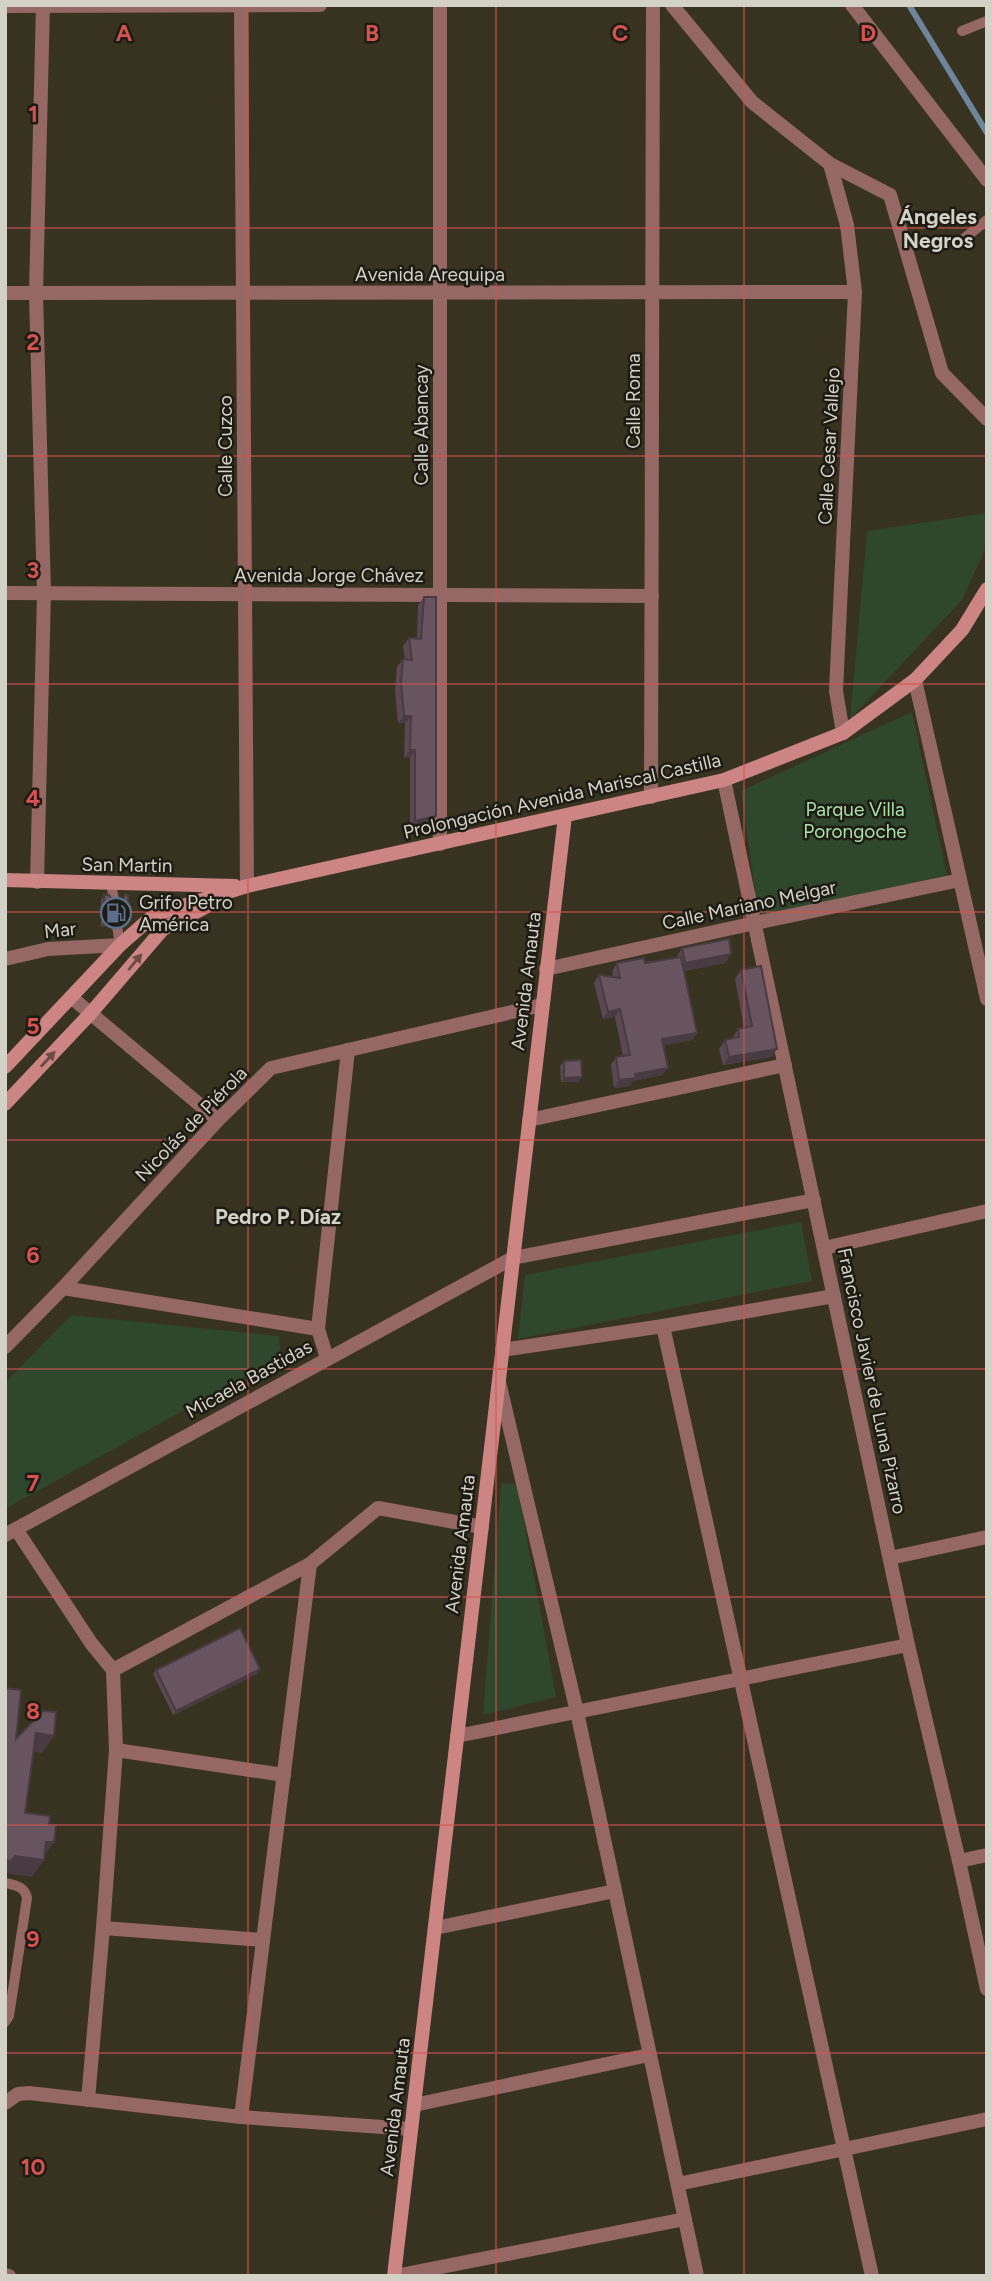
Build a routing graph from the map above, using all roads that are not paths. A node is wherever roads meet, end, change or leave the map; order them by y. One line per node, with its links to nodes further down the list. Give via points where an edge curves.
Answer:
1 (241, 5): 2 (street); 8 (street); 18 (street, Calle Cuzco)
2 (320, 5)
3 (440, 5): 19 (street, Calle Abancay)
4 (653, 5): 20 (street, Calle Roma)
5 (672, 5): 11 (street, via 752,102)
6 (852, 5): 12 (street)
7 (5, 6): 8 (street)
8 (43, 6): 17 (street)
9 (987, 21): 10 (lane)
10 (962, 31)
11 (830, 164): 15 (street, Calle Cesar Vallejo, via 847,225); 21 (street, via 890,195 942,373)
12 (987, 180)
13 (987, 220): 14 (lane)
14 (956, 245)
15 (855, 292): 20 (street, Avenida Arequipa); 29 (street, Calle Cesar Vallejo, via 836,691)
16 (5, 293): 17 (street, Avenida Arequipa)
17 (36, 293): 18 (street, Avenida Arequipa); 24 (street)
18 (243, 293): 19 (street, Avenida Arequipa); 25 (street, Calle Cuzco)
19 (440, 293): 20 (street, Avenida Arequipa); 26 (street, Calle Abancay)
20 (653, 293): 27 (street, Calle Roma)
21 (987, 419)
22 (987, 589): 28 (street, Prolongación Avenida Mariscal Castilla, via 962,631)
23 (5, 593): 24 (street, Avenida Jorge Chávez)
24 (44, 593): 25 (street, Avenida Jorge Chávez); 36 (street)
25 (245, 594): 26 (street, Avenida Jorge Chávez); 38 (street, Calle Cuzco)
26 (440, 595): 27 (street, Avenida Jorge Chávez); 33 (street, Calle Abancay)
27 (652, 596): 31 (street, Calle Roma)
28 (915, 680): 29 (street, Prolongación Avenida Mariscal Castilla); 35 (street)
29 (844, 733): 30 (street, Prolongación Avenida Mariscal Castilla)
30 (724, 780): 31 (street, Prolongación Avenida Mariscal Castilla); 40 (street, Francisco Javier de Luna Pizarro)
31 (651, 797): 32 (street, Prolongación Avenida Mariscal Castilla)
32 (565, 816): 33 (street, Prolongación Avenida Mariscal Castilla); 44 (street, Avenida Amauta)
33 (440, 844): 38 (street, Prolongación Avenida Mariscal Castilla)
34 (5, 880): 36 (street, San Martin)
35 (960, 880): 40 (street, Calle Mariano Melgar); 46 (street)
36 (37, 882): 37 (street, San Martin)
37 (111, 884): 38 (street, San Martin); 39 (lane)
38 (247, 886): 42 (street, Prolongación Avenida Mariscal Castilla, via 154,915); 48 (street, Prolongación Avenida Mariscal Castilla, one-way to 38, via 163,929)
39 (114, 899)
40 (755, 923): 44 (street, Calle Mariano Melgar); 50 (street, Francisco Javier de Luna Pizarro)
41 (117, 926): 42 (lane)
42 (120, 945): 43 (street, Mar, via 48,949); 45 (street, Prolongación Avenida Mariscal Castilla)
43 (5, 959)
44 (546, 970): 47 (street, Avenida Amauta)
45 (71, 997): 48 (street); 51 (street, Prolongación Avenida Mariscal Castilla)
46 (987, 999)
47 (542, 1005): 49 (street, Nicolás de Piérola); 54 (street, Avenida Amauta)
48 (90, 1014): 52 (street, Prolongación Avenida Mariscal Castilla, one-way to 48); 53 (street)
49 (348, 1050): 53 (street, Nicolás de Piérola, via 271,1068); 62 (street)
50 (785, 1065): 54 (street); 55 (street, Francisco Javier de Luna Pizarro)
51 (5, 1067)
52 (5, 1104)
53 (218, 1120): 59 (street, Nicolás de Piérola)
54 (529, 1120): 58 (street, Avenida Amauta)
55 (814, 1200): 57 (street, Francisco Javier de Luna Pizarro); 58 (street, Micaela Bastidas)
56 (987, 1211): 57 (street)
57 (824, 1248): 60 (street, Francisco Javier de Luna Pizarro)
58 (513, 1258): 64 (street, Avenida Amauta); 65 (street, Micaela Bastidas)
59 (63, 1288): 62 (street); 63 (street, Nicolás de Piérola)
60 (834, 1296): 61 (street); 70 (street, Francisco Javier de Luna Pizarro)
61 (663, 1326): 64 (street); 74 (street)
62 (318, 1329): 65 (street)
63 (5, 1347)
64 (502, 1350): 66 (street, Avenida Amauta)
65 (327, 1358): 68 (street, Micaela Bastidas)
66 (499, 1381): 67 (street, Avenida Amauta); 75 (street)
67 (481, 1527): 71 (street, via 378,1508); 76 (street, Avenida Amauta)
68 (11, 1532): 73 (street)
69 (987, 1537): 70 (street)
70 (890, 1558): 72 (street, Francisco Javier de Luna Pizarro)
71 (310, 1563): 73 (street); 78 (street)
72 (908, 1645): 74 (street); 80 (street, Francisco Javier de Luna Pizarro)
73 (113, 1670): 77 (street)
74 (741, 1679): 75 (street); 96 (street)
75 (577, 1712): 76 (street); 82 (street)
76 (457, 1736): 84 (street, Avenida Amauta)
77 (116, 1750): 78 (street); 83 (street)
78 (284, 1775): 85 (street)
79 (987, 1855): 80 (street)
80 (960, 1861): 87 (street, Francisco Javier de Luna Pizarro)
81 (5, 1884): 86 (lane, via 21,1888 27,1898)
82 (615, 1891): 84 (street); 89 (street)
83 (103, 1928): 85 (street); 91 (street)
84 (435, 1928): 92 (street, Avenida Amauta)
85 (263, 1940): 93 (street)
86 (10, 1971): 88 (lane)
87 (987, 1989)
88 (5, 2022)
89 (649, 2055): 92 (street); 97 (street)
90 (6, 2098): 91 (street, via 29,2093)
91 (88, 2100): 93 (street)
92 (414, 2105): 95 (street, Avenida Amauta)
93 (241, 2117): 95 (street)
94 (987, 2119): 96 (street)
95 (411, 2129): 99 (street, Avenida Amauta)
96 (844, 2150): 97 (street); 101 (street)
97 (678, 2184): 98 (street)
98 (685, 2219): 99 (street); 100 (street)
99 (395, 2276)
100 (697, 2276)
101 (872, 2276)

